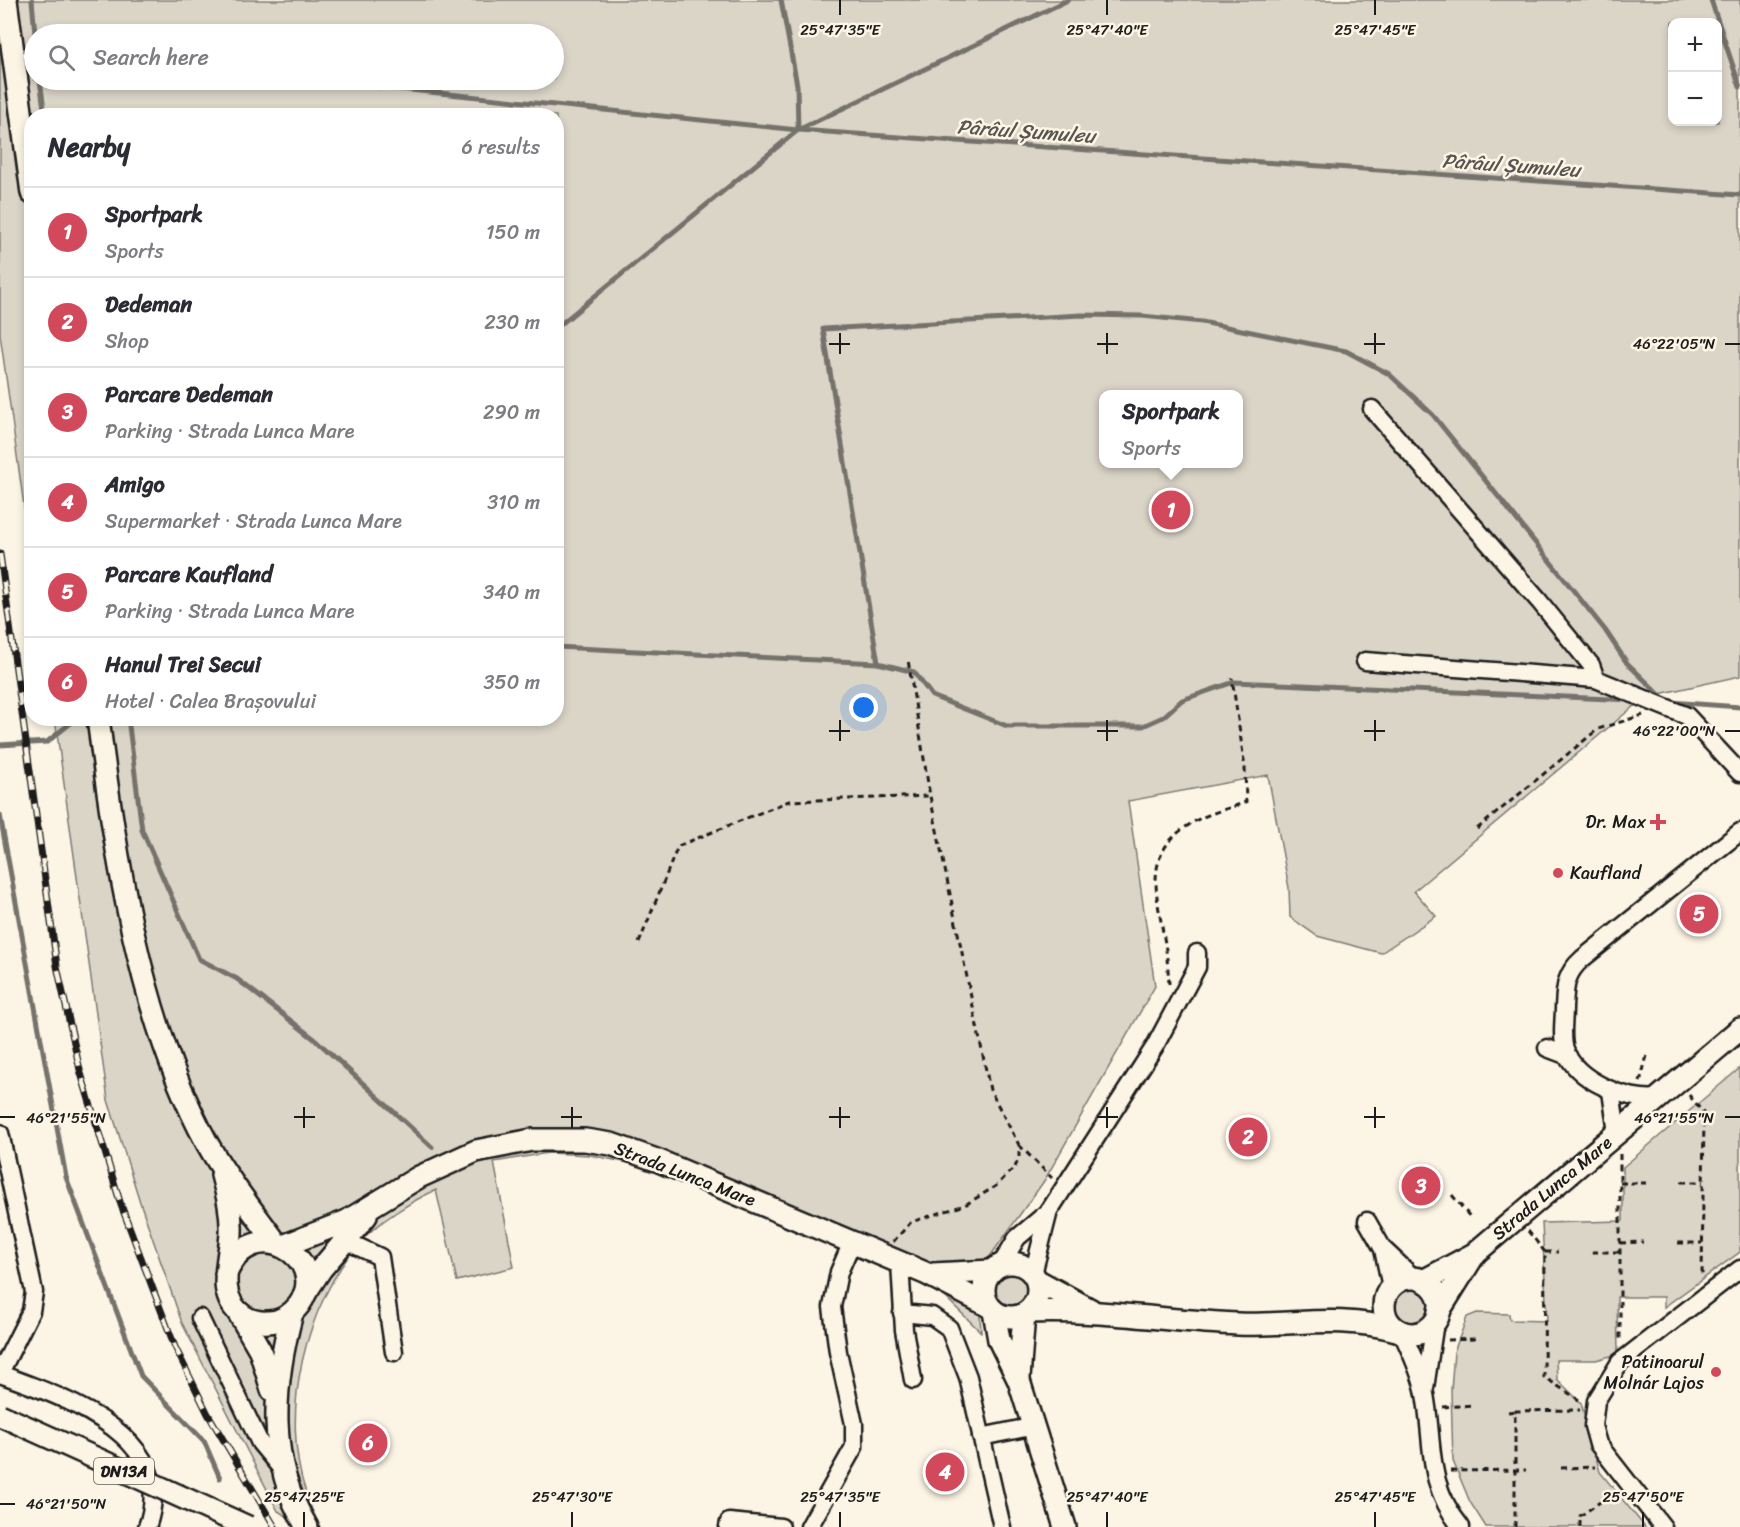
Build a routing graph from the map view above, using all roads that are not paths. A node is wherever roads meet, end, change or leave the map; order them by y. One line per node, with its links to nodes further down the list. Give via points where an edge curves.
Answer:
1 (6, 0): 2 (main road)
2 (24, 133)
3 (1372, 409): 5 (street, via 1539,601 1591,665)
4 (1365, 661): 5 (street)
5 (1596, 679): 7 (street, via 1687,716)
6 (99, 726): 17 (main road, via 110,808 141,964 174,1068)
7 (1740, 773)
8 (1740, 832): 12 (street, via 1570,969 1565,980 1563,1037)
9 (1197, 952): 19 (street, via 1197,967 1155,1046)
10 (1740, 1029): 14 (main road, Strada Lunca Mare)
11 (1547, 1048): 12 (street)
12 (1568, 1056): 13 (street)
13 (1611, 1091): 14 (street, via 1636,1098); 15 (street)
14 (1658, 1098): 15 (main road, Strada Lunca Mare)
15 (1618, 1132): 25 (main road, Strada Lunca Mare)
16 (0, 1133): 45 (street, via 34,1292 31,1311)
17 (220, 1165): 23 (main road); 30 (main road, via 231,1217)
18 (376, 1205): 21 (main road, Strada Lunca Mare); 22 (main road, Strada Lunca Mare, via 419,1177 476,1151 532,1140 585,1140 633,1151); 23 (main road, Strada Lunca Mare, via 329,1229)
19 (1049, 1211): 27 (street, via 1017,1238); 31 (street)
20 (1367, 1221): 24 (street)
21 (344, 1240): 34 (main road, Strada Lunca Mare); 44 (street, via 380,1257)
22 (852, 1242): 26 (main road, Strada Lunca Mare); 59 (street, via 834,1289 832,1307 854,1424 854,1447)
23 (280, 1245): 30 (main road, via 264,1242 239,1252); 34 (main road, via 300,1262 306,1284)
24 (1383, 1249): 32 (street); 33 (street)
25 (1474, 1254): 32 (main road, Strada Lunca Mare); 42 (main road, Strada Lunca Mare)
26 (892, 1259): 29 (main road, Strada Lunca Mare); 38 (street)
27 (996, 1269): 29 (main road, Strada Lunca Mare, via 964,1274); 31 (main road, via 1019,1264); 35 (main road, via 984,1288)
28 (1740, 1269): 63 (street, via 1620,1362 1593,1410 1595,1435 1602,1452)
29 (925, 1273): 35 (main road, Strada Lunca Mare)
30 (226, 1274): 36 (main road, via 225,1288)
31 (1036, 1278): 37 (main road); 39 (main road, via 1038,1296)
32 (1419, 1280): 33 (main road, via 1403,1280); 42 (main road, via 1435,1291)
33 (1389, 1290): 41 (main road, via 1360,1309); 43 (main road, via 1384,1312)
34 (298, 1304): 36 (main road, via 284,1318 265,1323); 49 (main road, via 279,1367)
35 (991, 1309): 39 (main road, via 1008,1318); 47 (main road, via 999,1340)
36 (238, 1312): 49 (main road, via 260,1350)
37 (1094, 1312): 39 (main road); 41 (main road, via 1242,1324)
38 (902, 1313): 46 (street); 52 (street, via 932,1316 950,1328 968,1377)
39 (1026, 1313): 47 (main road, via 1019,1350)
40 (200, 1318): 53 (street, via 260,1443)
41 (1328, 1320): 43 (main road, via 1363,1322)
42 (1436, 1324): 43 (main road, via 1420,1333); 48 (street, Strada Lunca Mare)
43 (1399, 1331): 48 (street, Strada Lunca Mare, via 1418,1365)
44 (394, 1352)
45 (0, 1373): 54 (street, via 75,1402 114,1427 138,1455 150,1480 152,1508)
46 (913, 1380)
47 (1019, 1381): 51 (main road)
48 (1425, 1400): 62 (street, Strada Lunca Mare, via 1434,1471 1444,1504)
49 (275, 1402): 53 (main road)
50 (0, 1415): 55 (main road, DN13A, bridge)
51 (1035, 1426): 52 (street); 61 (main road)
52 (981, 1437): 60 (street)
53 (285, 1473): 56 (main road)
54 (147, 1527)
55 (248, 1527)
56 (307, 1527)
57 (728, 1527): 58 (street, via 729,1522)
58 (781, 1527)
59 (809, 1527)
60 (1002, 1527)
61 (1065, 1527)
62 (1461, 1527)
63 (1663, 1527)

